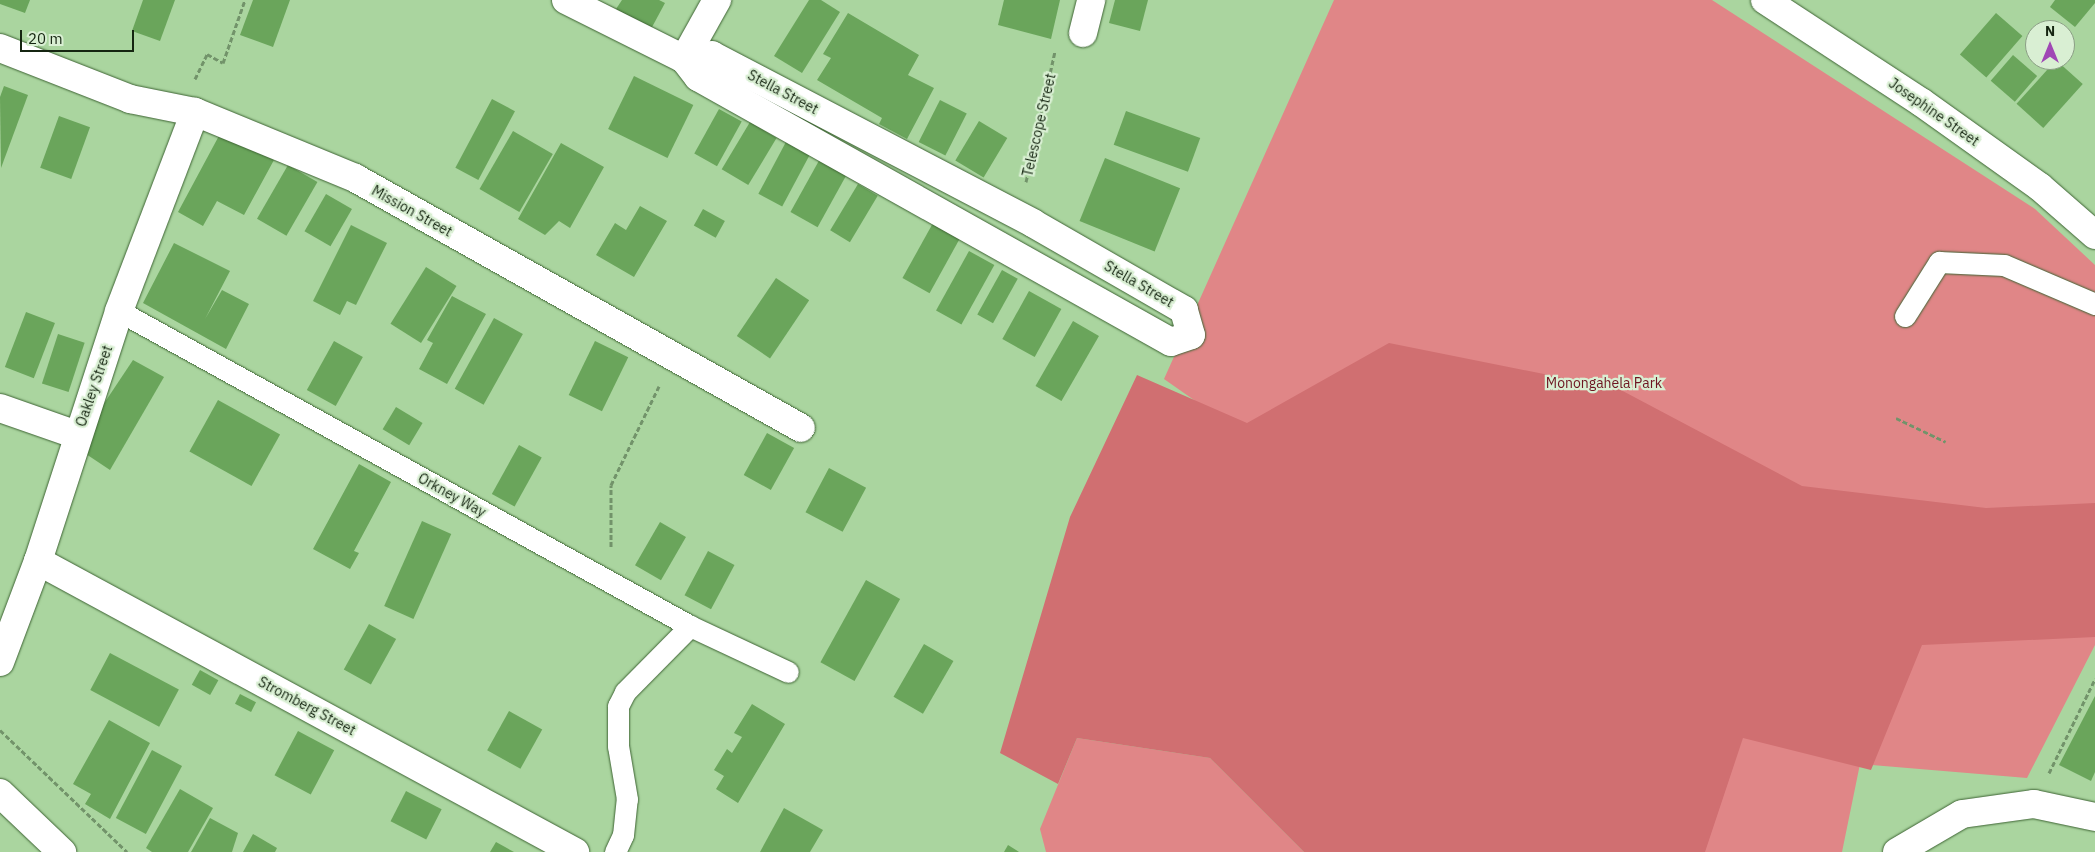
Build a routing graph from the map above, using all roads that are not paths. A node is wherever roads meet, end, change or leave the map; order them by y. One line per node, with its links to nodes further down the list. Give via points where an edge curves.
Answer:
1 (566, 0): 7 (street, Stella Street)
2 (717, 0): 7 (street)
3 (1091, 0): 5 (street)
4 (1765, 0): 9 (street, Josephine Street, via 1921,102 2040,187)
5 (1083, 33)
6 (0, 48): 8 (street, Mission Street, via 130,98)
7 (684, 60): 7 (street, Stella Street, via 712,55 1008,209 1184,310 1191,335 1171,342 698,77)
8 (195, 112): 11 (street, Oakley Street); 14 (street, Mission Street, via 355,178)
9 (2095, 235)
10 (2095, 304): 12 (lane, via 2004,265 1940,262)
11 (119, 311): 15 (street, Oakley Street); 17 (lane, Orkney Way)
12 (1905, 316)
13 (0, 408): 15 (street)
14 (801, 428)
15 (78, 435): 16 (street, Oakley Street)
16 (38, 561): 18 (street, Oakley Street); 23 (street, Stromberg Street)
17 (690, 626): 19 (lane, Orkney Way); 24 (lane, via 625,692 618,706 618,746 627,799 623,835)
18 (0, 662)
19 (788, 672)
20 (0, 793): 22 (street)
21 (2095, 817): 25 (street, via 2034,804 1962,814)
22 (62, 852)
23 (575, 852)
24 (615, 852)
25 (1896, 852)

